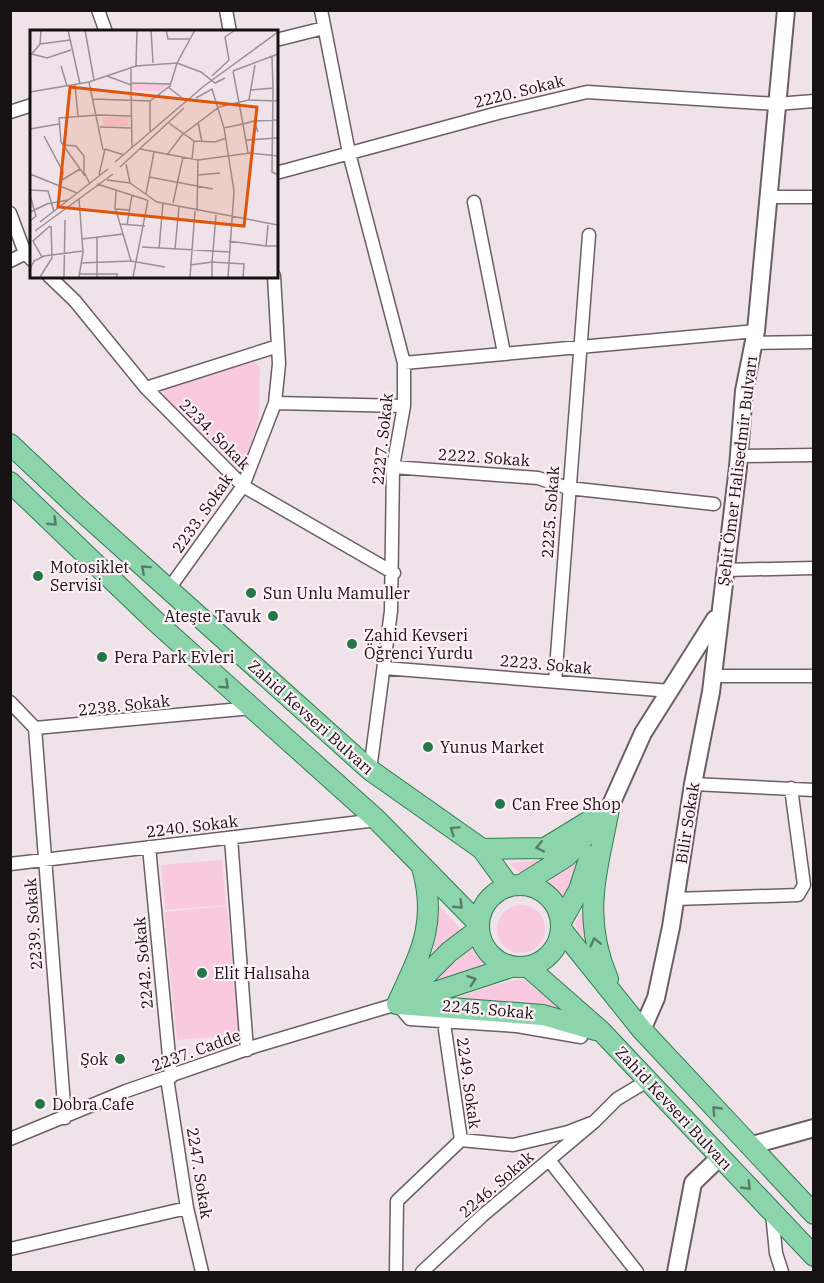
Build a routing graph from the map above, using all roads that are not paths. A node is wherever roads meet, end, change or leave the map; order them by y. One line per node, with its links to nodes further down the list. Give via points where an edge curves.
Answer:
1 (98, 10): 6 (street)
2 (226, 10): 7 (street)
3 (321, 10): 5 (street, 2227. Sokak)
4 (786, 10): 10 (street, Şehit Ömer Halisedmir Bulvarı)
5 (324, 28): 8 (street); 13 (street, 2227. Sokak)
6 (105, 30)
7 (230, 30)
8 (278, 40)
9 (813, 101): 10 (street, 2220. Sokak)
10 (777, 104): 13 (street, 2220. Sokak, via 587,92); 15 (street, Şehit Ömer Halisedmir Bulvarı)
11 (30, 106): 12 (street)
12 (10, 112)
13 (349, 153): 14 (street, 2220. Sokak); 29 (street, 2227. Sokak)
14 (278, 173)
15 (769, 197): 16 (street); 24 (street, Şehit Ömer Halisedmir Bulvarı)
16 (813, 197)
17 (474, 202): 28 (street)
18 (10, 213): 20 (street)
19 (589, 235): 26 (street, 2225. Sokak)
20 (29, 254): 21 (street)
21 (10, 261)
22 (50, 278): 30 (street, 2234. Sokak, via 75,301)
23 (274, 278): 27 (street, 2233. Sokak)
24 (754, 337): 25 (street); 26 (street); 35 (street, Şehit Ömer Halisedmir Bulvarı, via 744,391)
25 (813, 342)
26 (581, 345): 28 (street); 39 (street, 2225. Sokak)
27 (278, 346): 30 (street); 31 (street, 2233. Sokak)
28 (504, 353): 29 (street)
29 (404, 363): 32 (street, 2227. Sokak)
30 (146, 388): 38 (street, 2234. Sokak)
31 (275, 403): 32 (street); 38 (street, 2233. Sokak)
32 (404, 406): 36 (street, 2227. Sokak)
33 (10, 444): 44 (main road, Zahid Kevseri Bulvarı, one-way to 33)
34 (813, 455): 35 (street)
35 (739, 456): 42 (street, Şehit Ömer Halisedmir Bulvarı)
36 (393, 467): 39 (street, 2222. Sokak, via 538,478); 43 (street, 2227. Sokak)
37 (11, 483): 52 (main road, Zahid Kevseri Bulvarı, one-way to 52)
38 (243, 486): 43 (street, 2234. Sokak); 44 (street, 2233. Sokak)
39 (568, 488): 40 (street, 2222. Sokak); 49 (street, 2225. Sokak)
40 (714, 504)
41 (813, 568): 42 (street)
42 (724, 570): 45 (street, Şehit Ömer Halisedmir Bulvarı)
43 (394, 573): 46 (street, 2227. Sokak)
44 (168, 590): 54 (main road, Zahid Kevseri Bulvarı)
45 (719, 612): 47 (street, Bilir Sokak); 50 (street, Şehit Ömer Halisedmir Bulvarı)
46 (384, 668): 49 (street, 2223. Sokak); 54 (street, 2227. Sokak)
47 (712, 676): 48 (street); 55 (street, Bilir Sokak)
48 (813, 676)
49 (555, 682): 50 (street, 2223. Sokak)
50 (671, 691): 58 (street, Şehit Ömer Halisedmir Bulvarı, via 643,734)
51 (10, 702): 53 (street)
52 (252, 708): 53 (street, 2238. Sokak); 59 (main road, Zahid Kevseri Bulvarı)
53 (35, 728): 63 (street, 2239. Sokak)
54 (369, 770): 62 (main road, Zahid Kevseri Bulvarı, one-way to 54)
55 (693, 784): 56 (street); 68 (street, Bilir Sokak)
56 (791, 788): 57 (street); 66 (street)
57 (813, 790)
58 (609, 809): 62 (main road, one-way to 62, via 545,848); 67 (main road, via 567,856); 69 (main road, via 579,890); 72 (main road, one-way to 58, via 593,937 592,902)
59 (377, 820): 60 (street, 2240. Sokak); 65 (main road, Zahid Kevseri Bulvarı)
60 (231, 838): 61 (street, 2240. Sokak); 78 (street)
61 (149, 847): 63 (street, 2240. Sokak); 79 (street, 2242. Sokak)
62 (482, 849): 67 (main road, Zahid Kevseri Bulvarı)
63 (45, 860): 64 (street, 2240. Sokak); 81 (street, 2239. Sokak)
64 (10, 864)
65 (421, 866): 70 (main road, Zahid Kevseri Bulvarı, one-way to 70); 73 (main road, via 428,889 424,947)
66 (809, 882): 68 (street, via 798,895)
67 (515, 885): 69 (main road, via 544,892 552,900); 70 (main road, via 488,900)
68 (675, 899): 75 (street, Bilir Sokak, via 656,998)
69 (561, 925): 71 (main road, via 559,942 552,952 542,961); 72 (main road, Zahid Kevseri Bulvarı)
70 (478, 927): 71 (main road, via 494,958); 73 (main road)
71 (519, 967): 73 (main road, one-way to 71); 76 (main road, Zahid Kevseri Bulvarı)
72 (615, 996): 75 (main road, Zahid Kevseri Bulvarı)
73 (397, 1004): 76 (main road, via 543,1015); 77 (street, 2245. Sokak, via 410,1019 517,1026); 78 (street, 2237. Cadde)
74 (445, 1030): 85 (street, 2249. Sokak)
75 (642, 1030): 86 (main road, Zahid Kevseri Bulvarı, one-way to 75)
76 (601, 1031): 80 (main road, Zahid Kevseri Bulvarı)
77 (581, 1037)
78 (247, 1050): 79 (street, 2237. Cadde)
79 (169, 1077): 81 (street, 2237. Cadde); 89 (street, 2247. Sokak)
80 (647, 1081): 82 (street, 2246. Sokak, via 617,1099); 87 (main road, Zahid Kevseri Bulvarı)
81 (65, 1118): 84 (street, 2237. Cadde)
82 (594, 1122): 85 (street, 2246. Sokak, via 513,1145); 88 (street, 2246. Sokak)
83 (813, 1128): 86 (street)
84 (10, 1139)
85 (461, 1140): 95 (street, via 398,1201)
86 (748, 1146): 91 (main road, Zahid Kevseri Bulvarı)
87 (720, 1157): 90 (main road, Zahid Kevseri Bulvarı, one-way to 90); 98 (street, via 693,1183)
88 (549, 1160): 96 (street, 2246. Sokak); 97 (street)
89 (187, 1208): 92 (street); 94 (street, 2247. Sokak)
90 (772, 1212): 93 (main road, Zahid Kevseri Bulvarı); 99 (street)
91 (813, 1214)
92 (10, 1249)
93 (813, 1256)
94 (202, 1272)
95 (396, 1272)
96 (422, 1272)
97 (637, 1272)
98 (676, 1272)
99 (782, 1272)

